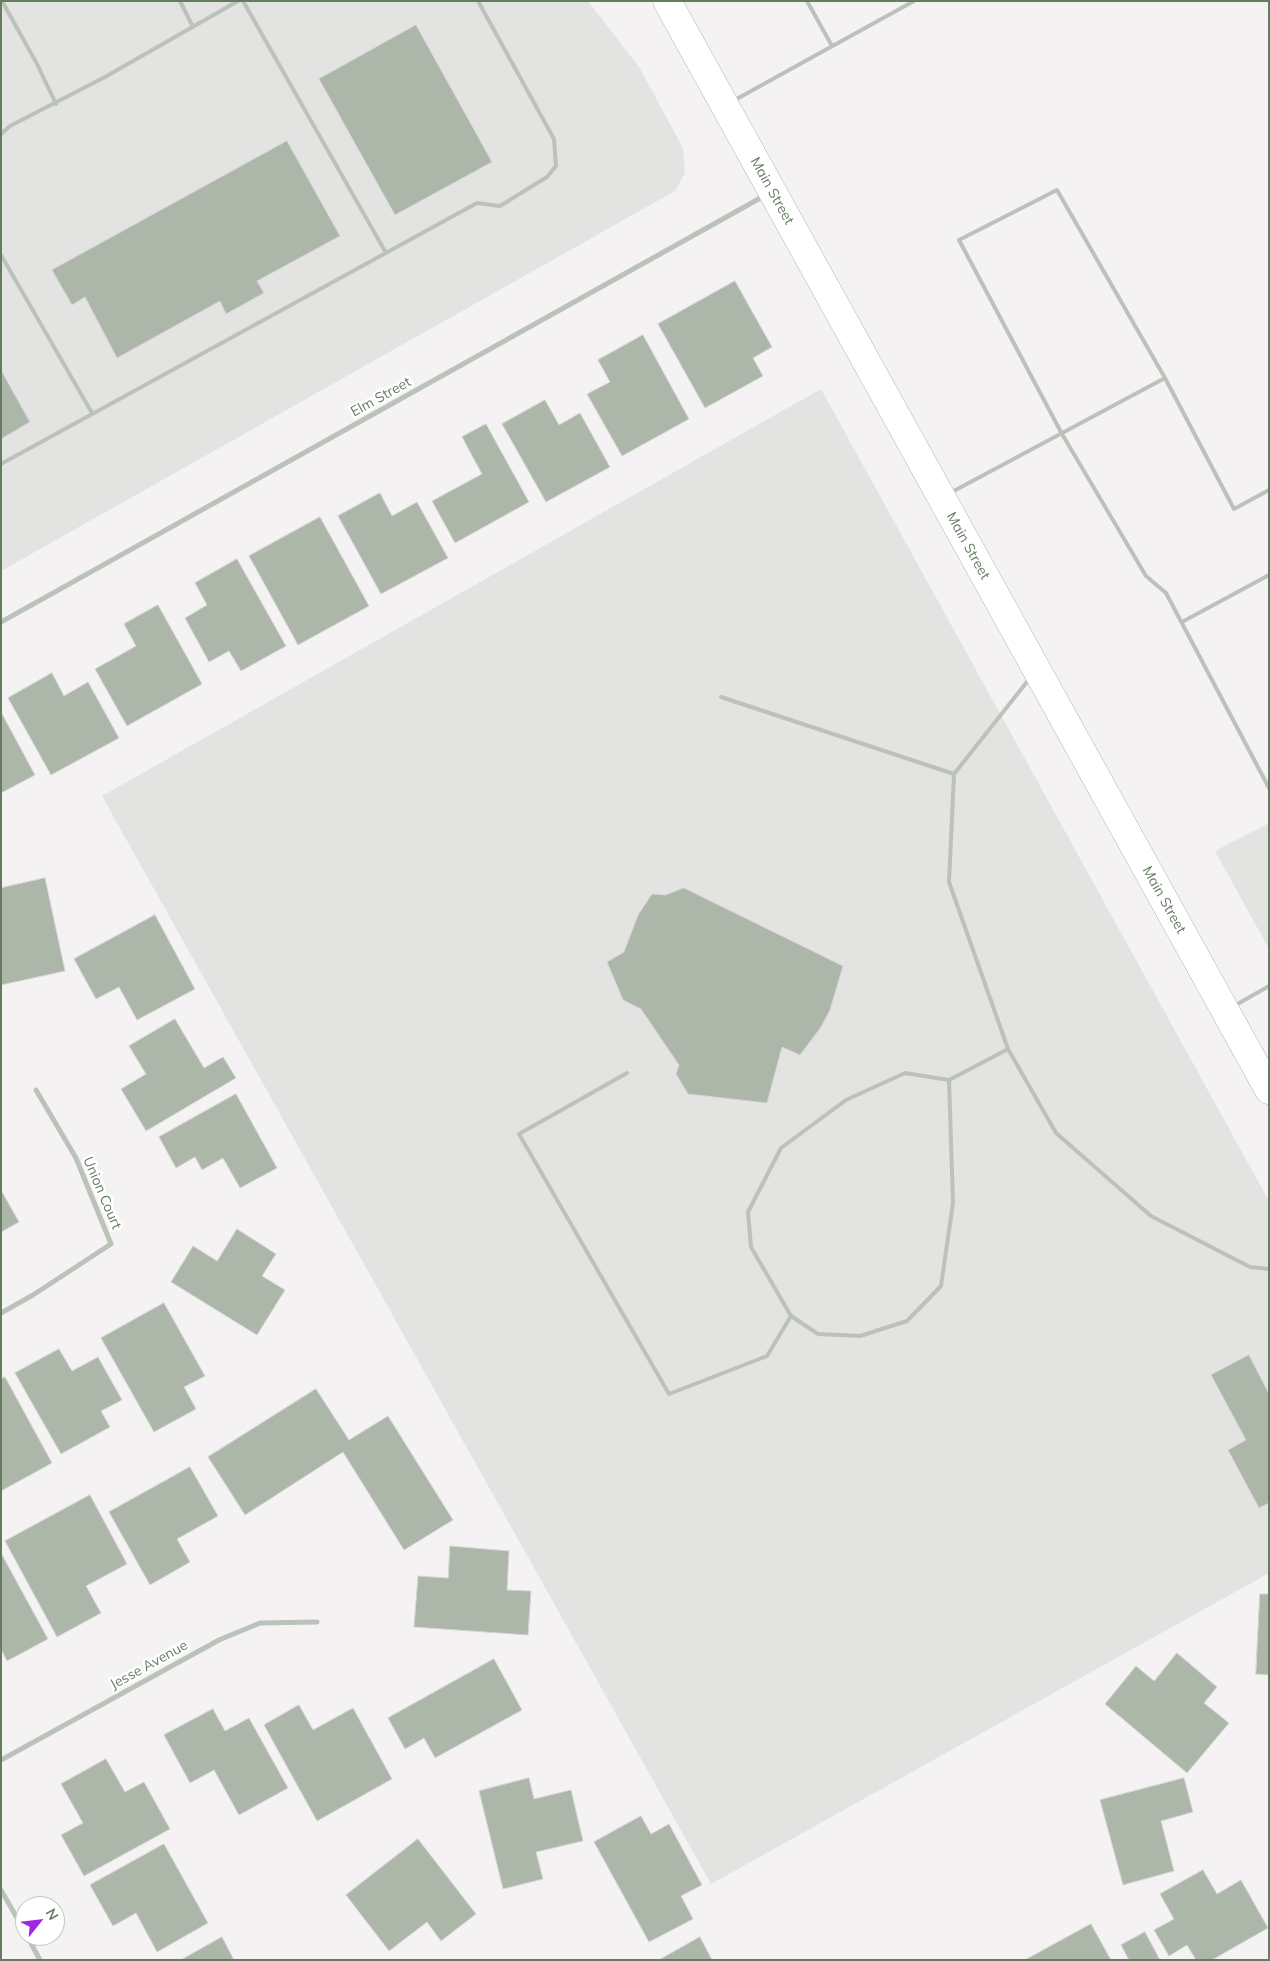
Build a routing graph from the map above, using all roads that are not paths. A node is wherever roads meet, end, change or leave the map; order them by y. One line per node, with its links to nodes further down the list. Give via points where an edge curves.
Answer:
1 (2, 1): 11 (lane)
2 (180, 1): 9 (lane)
3 (238, 1): 9 (lane)
4 (244, 1): 15 (lane)
5 (478, 1): 15 (lane, via 554,139 556,166 547,177 500,206 477,203)
6 (667, 1): 12 (street, Main Street)
7 (807, 1): 10 (lane)
8 (914, 1): 10 (lane)
9 (193, 27): 11 (lane)
10 (832, 46): 12 (lane)
11 (56, 104): 13 (lane, via 10,126)
12 (724, 106): 14 (street, Main Street)
13 (1, 134)
14 (772, 192): 22 (street, Main Street); 24 (street, Elm Street)
15 (386, 253): 18 (lane)
16 (1, 255): 18 (lane)
17 (1165, 378): 19 (lane); 19 (lane, via 1057,190 959,240); 21 (lane, via 1234,510)
18 (92, 413): 20 (lane)
19 (1062, 434): 22 (lane); 25 (lane, via 1146,576 1166,593)
20 (1, 464)
21 (1269, 490)
22 (942, 498): 26 (street, Main Street)
23 (1269, 575): 25 (lane)
24 (1, 622)
25 (1182, 622): 29 (lane)
26 (1036, 670): 28 (lane); 31 (street, Main Street)
27 (721, 697): 28 (lane)
28 (954, 774): 32 (lane, via 949,882)
29 (1269, 788)
30 (1269, 986): 31 (lane)
31 (1225, 1010): 36 (street, Main Street)
32 (1008, 1049): 34 (lane); 37 (lane, via 1056,1133 1151,1216 1250,1267)
33 (627, 1073): 39 (lane, via 519,1134 669,1394 767,1356)
34 (949, 1080): 39 (lane, via 905,1073 846,1100 781,1148 748,1212 751,1247); 39 (lane, via 953,1203 941,1286 907,1321 860,1336 818,1334)
35 (36, 1090): 38 (street, Union Court, via 76,1158 111,1244)
36 (1269, 1090)
37 (1269, 1268)
38 (1, 1313)
39 (791, 1316)
40 (317, 1622): 41 (street, Jesse Avenue, via 260,1622 218,1640)
41 (1, 1760)
42 (1, 1890): 43 (street)
43 (15, 1914)
44 (32, 1946): 45 (street)
45 (40, 1960)

